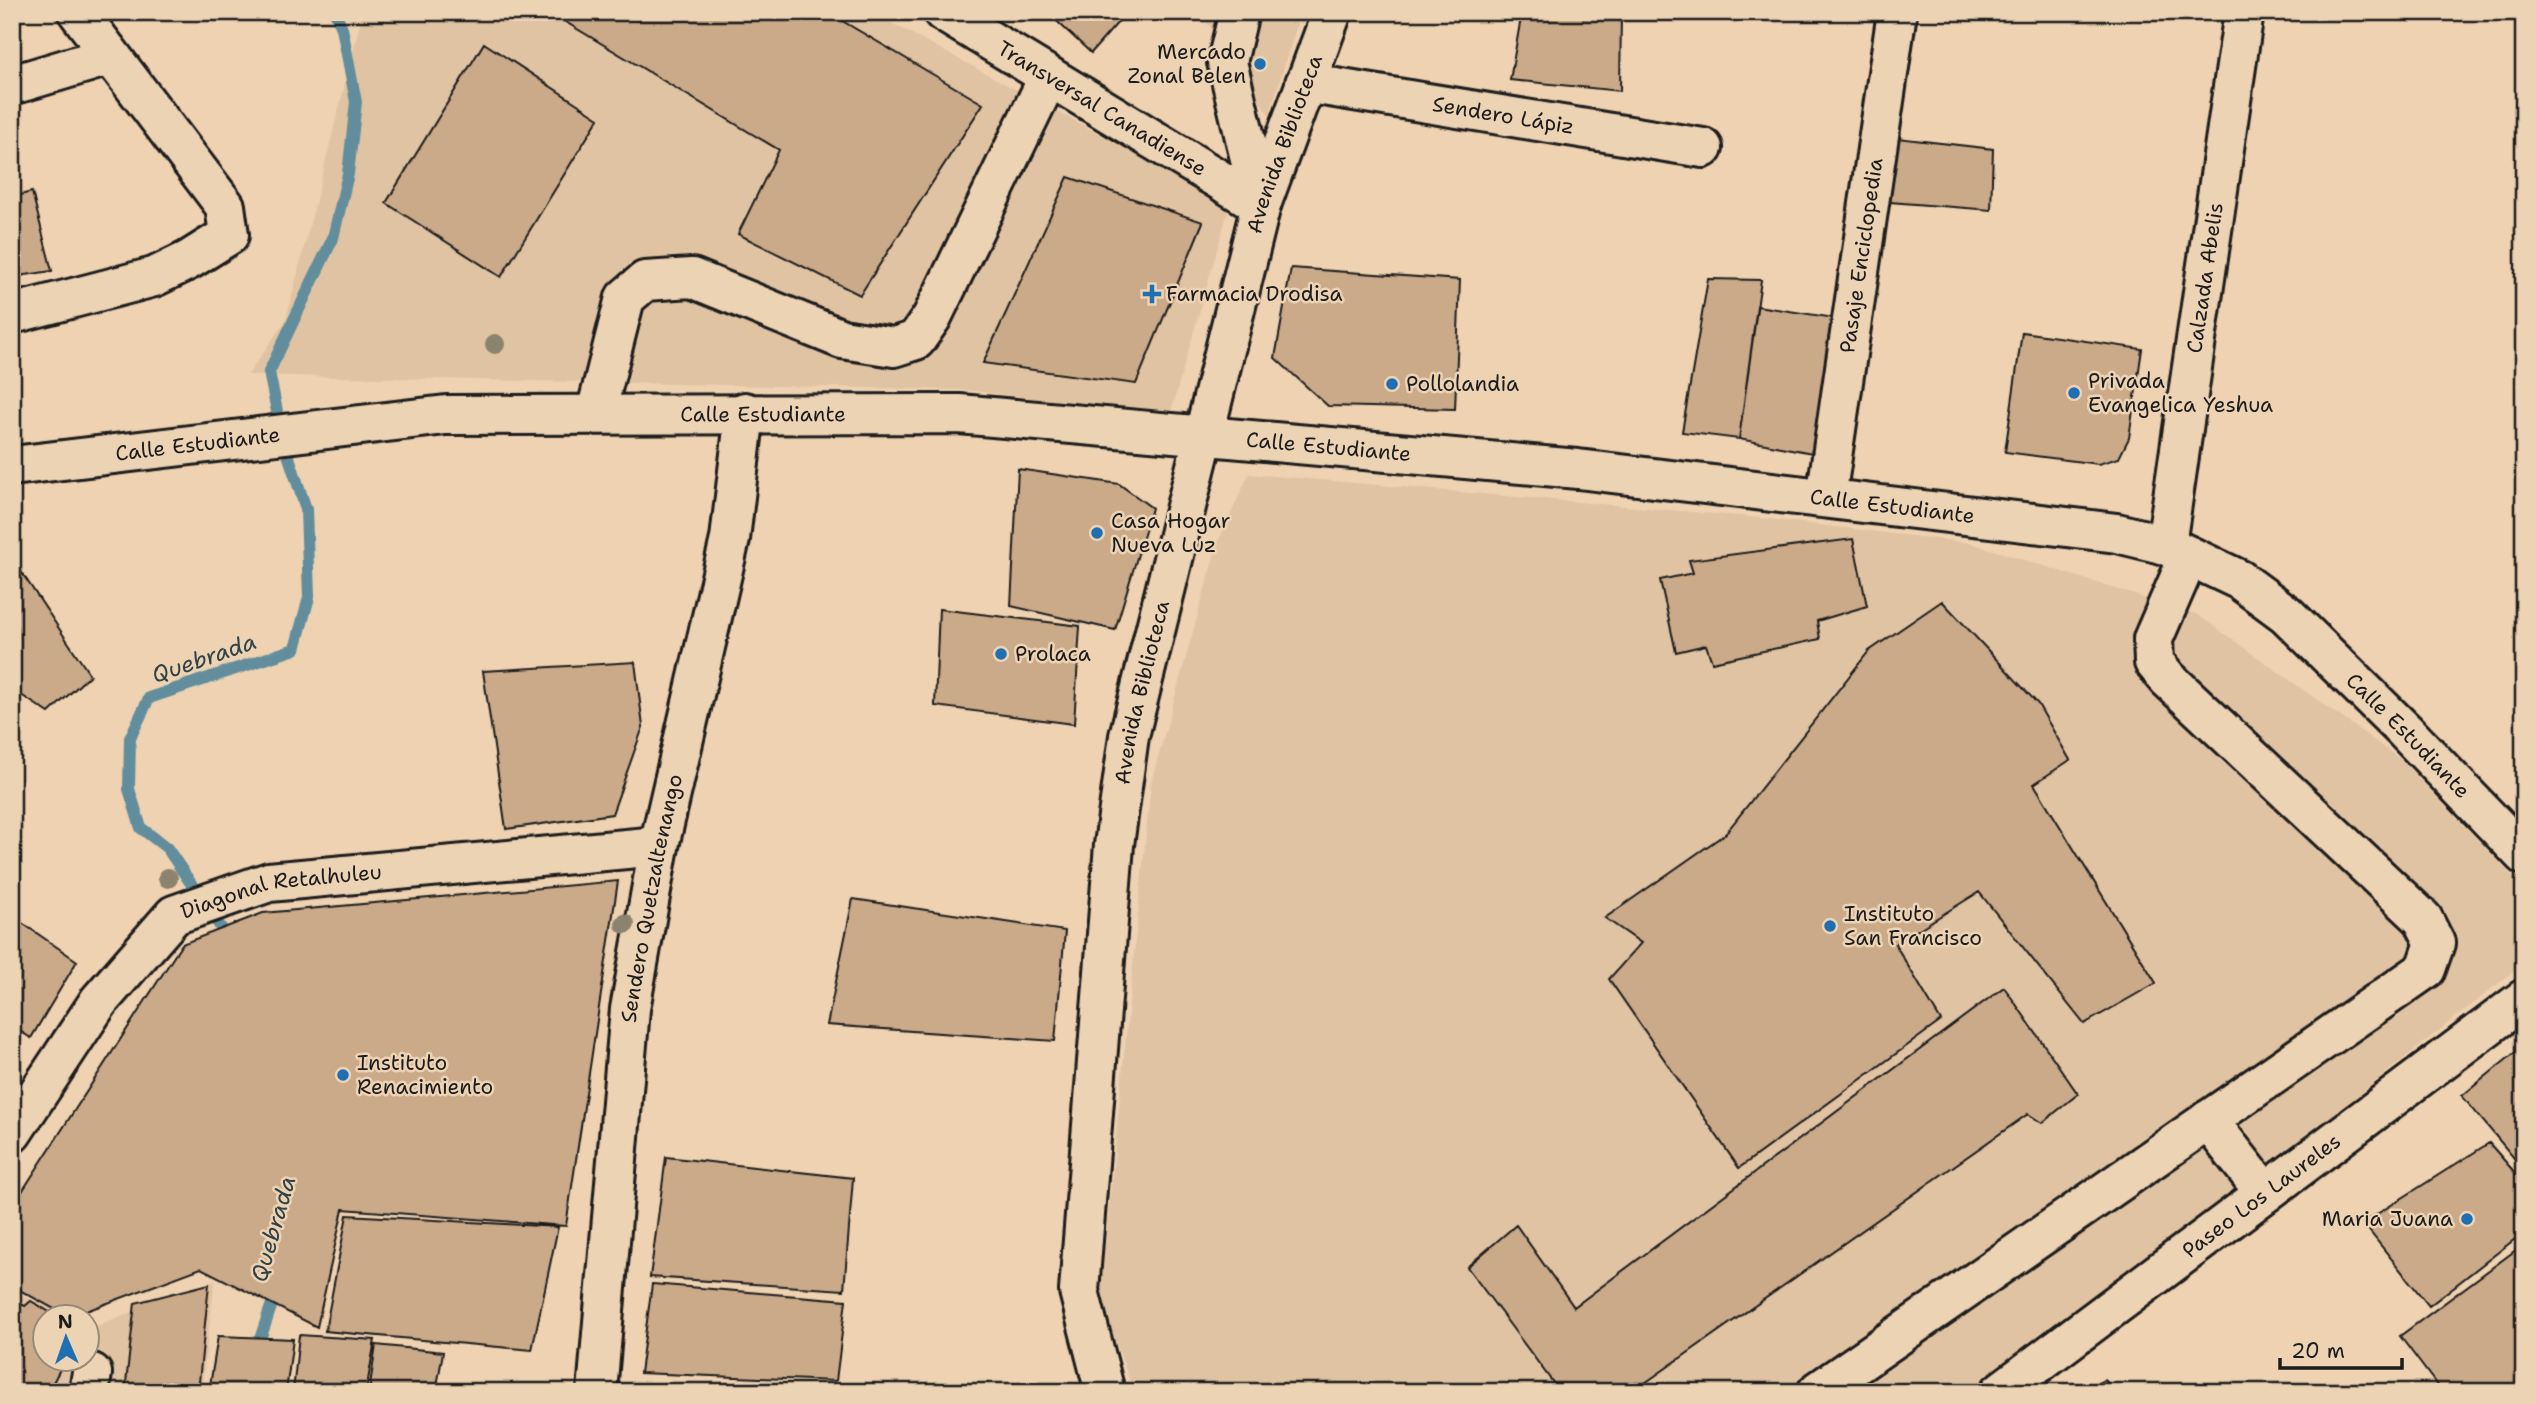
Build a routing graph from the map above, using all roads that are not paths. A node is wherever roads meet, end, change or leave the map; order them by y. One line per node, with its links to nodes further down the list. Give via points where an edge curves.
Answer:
1 (78, 12): 7 (street)
2 (943, 12): 8 (street, Transversal Canadiense)
3 (1239, 12): 12 (street, via 1227,62)
4 (1332, 12): 9 (street, Avenida Biblioteca)
5 (1897, 12): 18 (street, Pasaje Enciclopedia)
6 (2244, 12): 19 (street, Calzada Abelis)
7 (109, 56): 10 (street); 13 (street, via 225,206 229,235 154,277)
8 (1049, 76): 12 (street, Transversal Canadiense); 15 (street, via 932,317 916,340 894,347 842,339 692,278 645,281 625,298)
9 (1305, 83): 11 (street, Sendero Lápiz); 12 (street, Avenida Biblioteca)
10 (12, 85)
11 (1703, 148)
12 (1261, 205): 16 (street, Avenida Biblioteca)
13 (12, 314)
14 (746, 412): 15 (street, Calle Estudiante); 16 (street, Calle Estudiante, via 959,414); 20 (street, Sendero Quetzaltenango, via 730,539)
15 (596, 414): 17 (street, Calle Estudiante, via 446,415)
16 (1203, 434): 18 (street, Calle Estudiante, via 1578,469); 27 (street, Avenida Biblioteca, via 1129,736 1114,845 1079,1291)
17 (12, 466)
18 (1826, 498): 19 (street, Calle Estudiante, via 2118,533)
19 (2177, 550): 21 (street, Calle Estudiante, via 2240,580 2286,614); 23 (street, Calzada Abelis, via 2153,639 2154,662 2423,919 2435,943 2426,969)
20 (659, 846): 24 (street, Diagonal Retalhuleu, via 270,882 174,915 99,1001); 26 (street, Sendero Quetzaltenango, via 630,1009)
21 (2524, 855)
22 (2524, 999): 25 (street, Paseo Los Laureles)
23 (2208, 1120): 25 (street); 28 (street, Calzada Abelis)
24 (12, 1133)
25 (2265, 1193): 29 (street, Paseo Los Laureles)
26 (597, 1392)
27 (1105, 1392)
28 (1817, 1392)
29 (2000, 1392)

